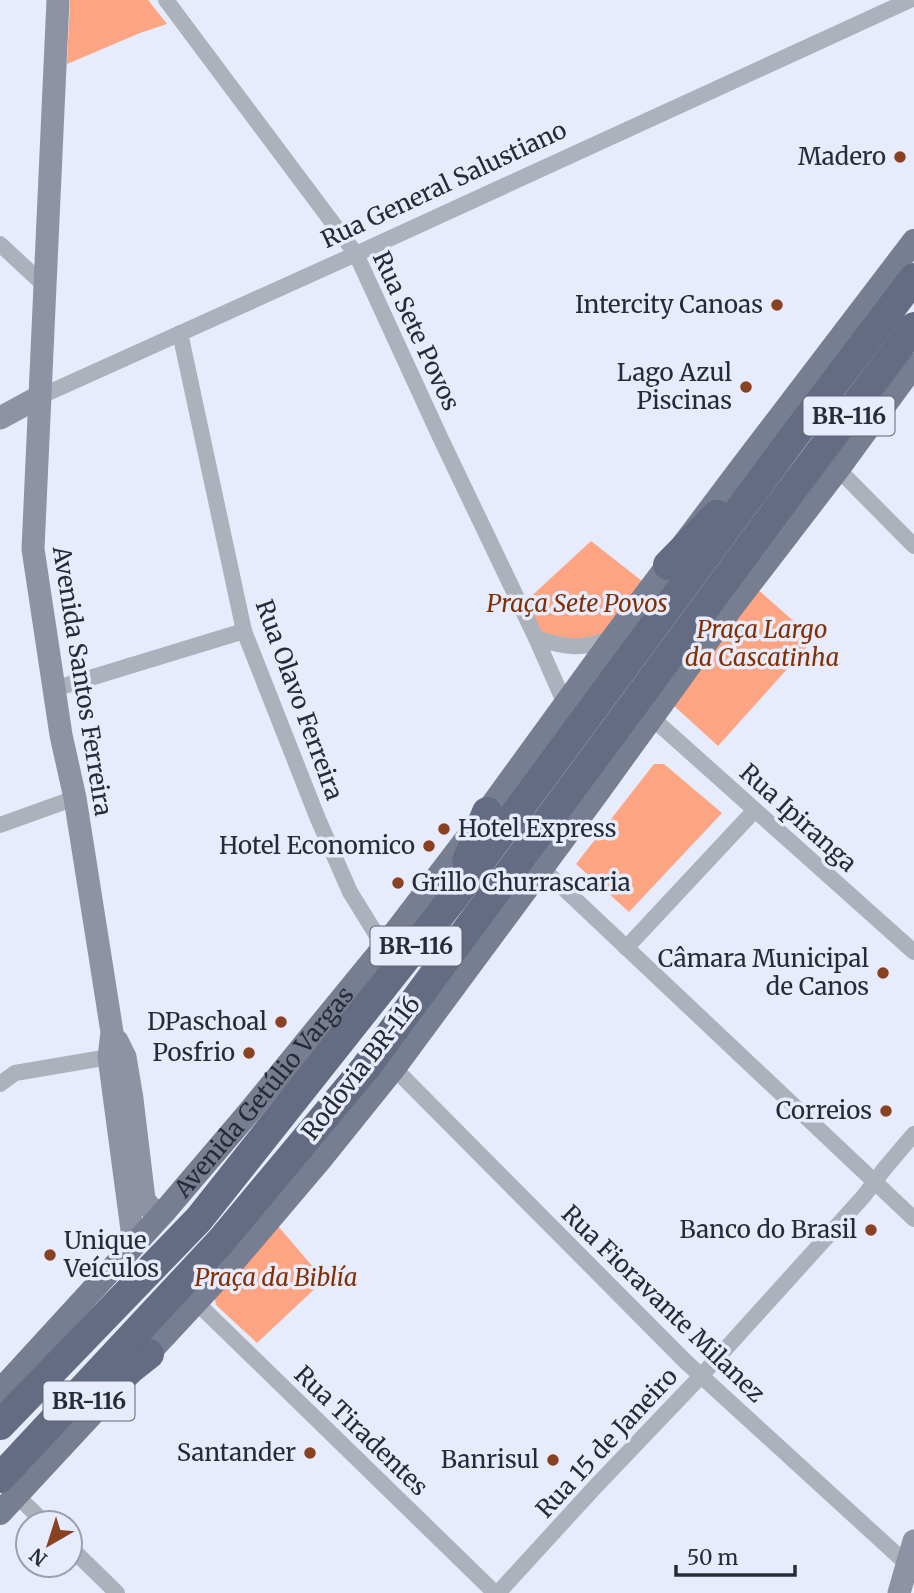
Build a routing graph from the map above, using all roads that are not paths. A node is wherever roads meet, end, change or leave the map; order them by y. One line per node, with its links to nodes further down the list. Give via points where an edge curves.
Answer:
1 (58, 0): 8 (street, Avenida Santos Ferreira)
2 (166, 0): 6 (street, Rua Sete Povos)
3 (910, 0): 6 (street, Rua General Salustiano)
4 (914, 241): 18 (main road, Avenida Getúlio Vargas)
5 (0, 244): 8 (street)
6 (356, 254): 10 (street, Rua General Salustiano); 22 (street, Rua Sete Povos)
7 (914, 278): 14 (highway, Rodovia BR-116 / BR-116)
8 (44, 285): 12 (street, Avenida Santos Ferreira)
9 (914, 327): 16 (highway, Rodovia BR-116 / BR-116)
10 (180, 333): 12 (street, Rua General Salustiano); 20 (street, Rua Olavo Ferreira)
11 (914, 365): 15 (main road)
12 (39, 397): 13 (street, Rua General Salustiano); 23 (street, Avenida Santos Ferreira, via 33,549)
13 (0, 418)
14 (795, 435): 18 (highway, BR-116); 31 (highway, Rodovia BR-116 / BR-116)
15 (838, 469): 17 (street); 19 (main road)
16 (782, 503): 19 (highway, BR-116); 50 (highway, Rodovia BR-116 / BR-116, via 366,1067 221,1241)
17 (914, 546)
18 (668, 565): 21 (main road, Avenida Getúlio Vargas)
19 (729, 611): 25 (main road)
20 (244, 631): 23 (street); 32 (street, Rua Olavo Ferreira, via 350,892)
21 (614, 637): 22 (street, via 586,647 555,645); 24 (main road, Avenida Getúlio Vargas)
22 (536, 638): 24 (street, Rua Sete Povos)
23 (54, 689): 26 (street, Avenida Santos Ferreira)
24 (565, 704): 28 (main road, Avenida Getúlio Vargas)
25 (652, 717): 27 (street, Rua Ipiranga); 30 (main road)
26 (75, 798): 29 (street); 35 (street, Avenida Santos Ferreira)
27 (755, 810): 33 (street); 34 (street, Rua Ipiranga)
28 (487, 812): 31 (highway); 32 (main road, Avenida Getúlio Vargas)
29 (0, 825)
30 (542, 869): 33 (street); 36 (main road)
31 (451, 901): 41 (highway, Rodovia BR-116 / BR-116)
32 (384, 947): 40 (main road, Avenida Getúlio Vargas)
33 (626, 948): 39 (street)
34 (914, 952)
35 (117, 1057): 37 (street, via 15,1073); 40 (street, Avenida Santos Ferreira, via 132,1099 144,1199 151,1209); 43 (street, Avenida Santos Ferreira)
36 (394, 1068): 44 (main road, via 278,1212); 46 (street, Rua Fioravante Milanez)
37 (0, 1084)
38 (914, 1134): 39 (street, Rua 15 de Janeiro)
39 (874, 1183): 42 (street); 46 (street, Rua 15 de Janeiro)
40 (163, 1212): 43 (main road, Avenida Getúlio Vargas)
41 (199, 1219): 48 (highway, BR-116, via 187,1218 174,1226); 49 (highway, Rodovia BR-116 / BR-116)
42 (914, 1219)
43 (134, 1245): 47 (main road, Avenida Getúlio Vargas)
44 (196, 1302): 45 (main road); 57 (street, Rua Tiradentes)
45 (149, 1354): 50 (highway, BR-116); 51 (main road)
46 (701, 1376): 55 (street, Rua Fioravante Milanez); 57 (street, Rua 15 de Janeiro)
47 (0, 1391)
48 (0, 1411)
49 (0, 1426)
50 (29, 1448): 51 (highway, Rodovia BR-116 / BR-116)
51 (6, 1495): 52 (street)
52 (26, 1509)
53 (914, 1541): 55 (street)
54 (84, 1561): 56 (street)
55 (907, 1563): 58 (street)
56 (117, 1593)
57 (496, 1593)
58 (900, 1593)

